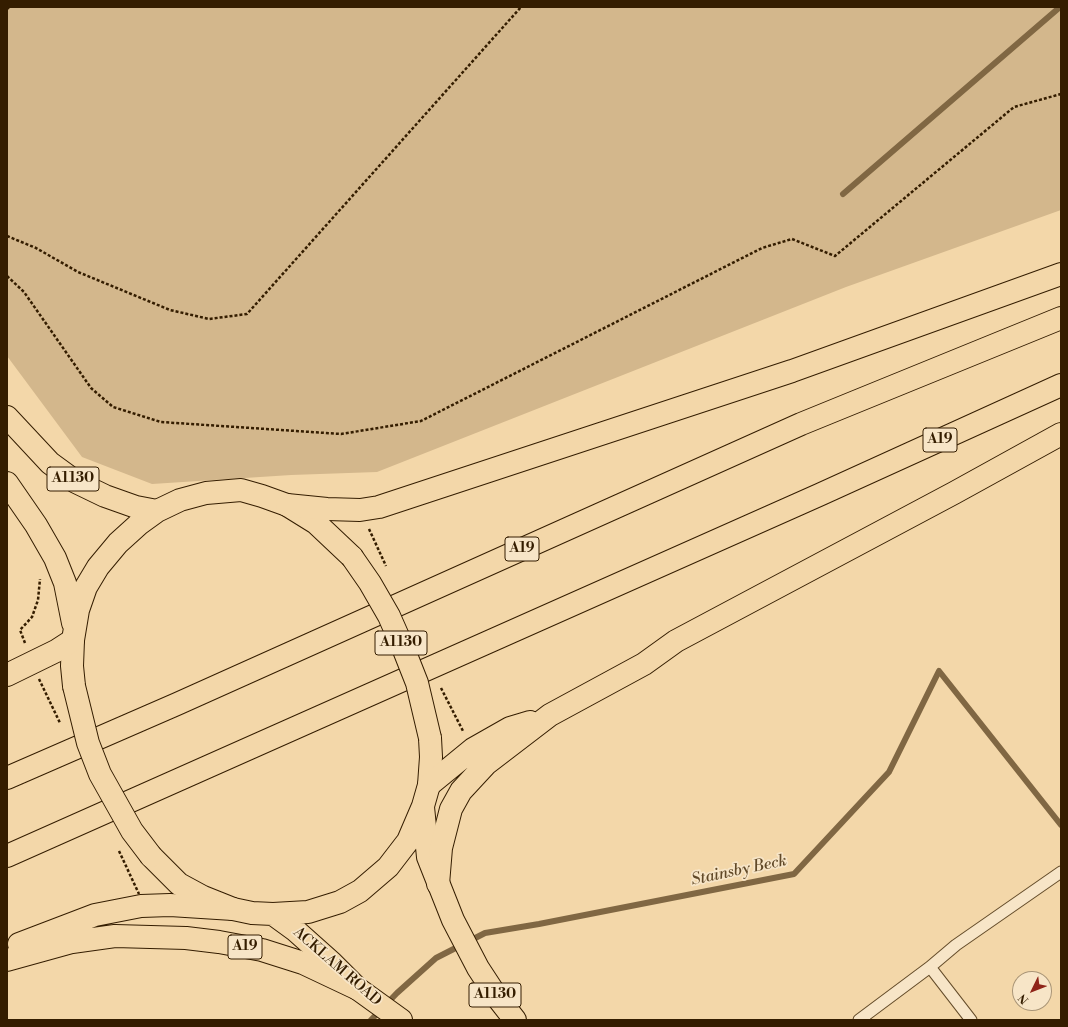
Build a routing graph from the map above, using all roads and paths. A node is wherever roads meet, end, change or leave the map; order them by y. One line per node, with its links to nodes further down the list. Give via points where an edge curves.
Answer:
1 (521, 7): 3 (path, via 247,314 209,319 170,310 78,272 36,248)
2 (1061, 94): 5 (path, via 1014,107 835,256 792,239 762,248 421,421 341,434 161,422 113,407 91,388 24,292)
3 (7, 236)
4 (1061, 274): 12 (main road, via 792,371 411,498)
5 (7, 276)
6 (1061, 318): 22 (main road, A19, via 801,424)
7 (1061, 385): 25 (main road, A19)
8 (7, 417): 13 (main road, A1130, via 50,463 76,482 105,496)
9 (1061, 434): 20 (main road, via 676,641 644,664)
10 (7, 483): 16 (main road, via 55,558 65,582)
11 (287, 505): 12 (main road); 13 (main road, via 241,490 206,492); 23 (main road, A1130, bridge, via 316,523 352,557 389,616 417,683 430,738)
12 (360, 510): 14 (path)
13 (157, 511): 16 (main road, via 118,543 98,567 86,587)
14 (385, 565)
15 (40, 578): 17 (path, via 38,600 32,617 20,630)
16 (73, 635): 17 (main road); 28 (main road, bridge, via 74,686 88,744 100,774 132,831 151,856 179,884)
17 (37, 670): 18 (main road)
18 (7, 675)
19 (441, 687): 21 (path)
20 (550, 715): 21 (main road, via 510,728); 27 (main road, via 486,764 461,791 451,809 441,848)
21 (472, 749): 23 (main road)
22 (7, 778)
23 (429, 785): 24 (main road)
24 (423, 806): 27 (main road, A1130, via 428,857); 29 (main road, via 408,841 388,867 360,891 340,902 308,912)
25 (7, 856)
26 (1061, 872): 32 (lane, via 956,945)
27 (438, 884): 35 (main road, A1130, via 478,968)
28 (233, 909): 29 (main road); 30 (main road, via 141,906 95,915 19,944)
29 (273, 914): 33 (main road, ACKLAM ROAD)
30 (7, 952)
31 (7, 960): 33 (main road, A19, via 72,942 115,936 186,938 262,950 303,963)
32 (930, 967): 36 (lane); 37 (lane)
33 (363, 992): 34 (main road, ACKLAM ROAD)
34 (401, 1020)
35 (515, 1020)
36 (859, 1020)
37 (971, 1020)

